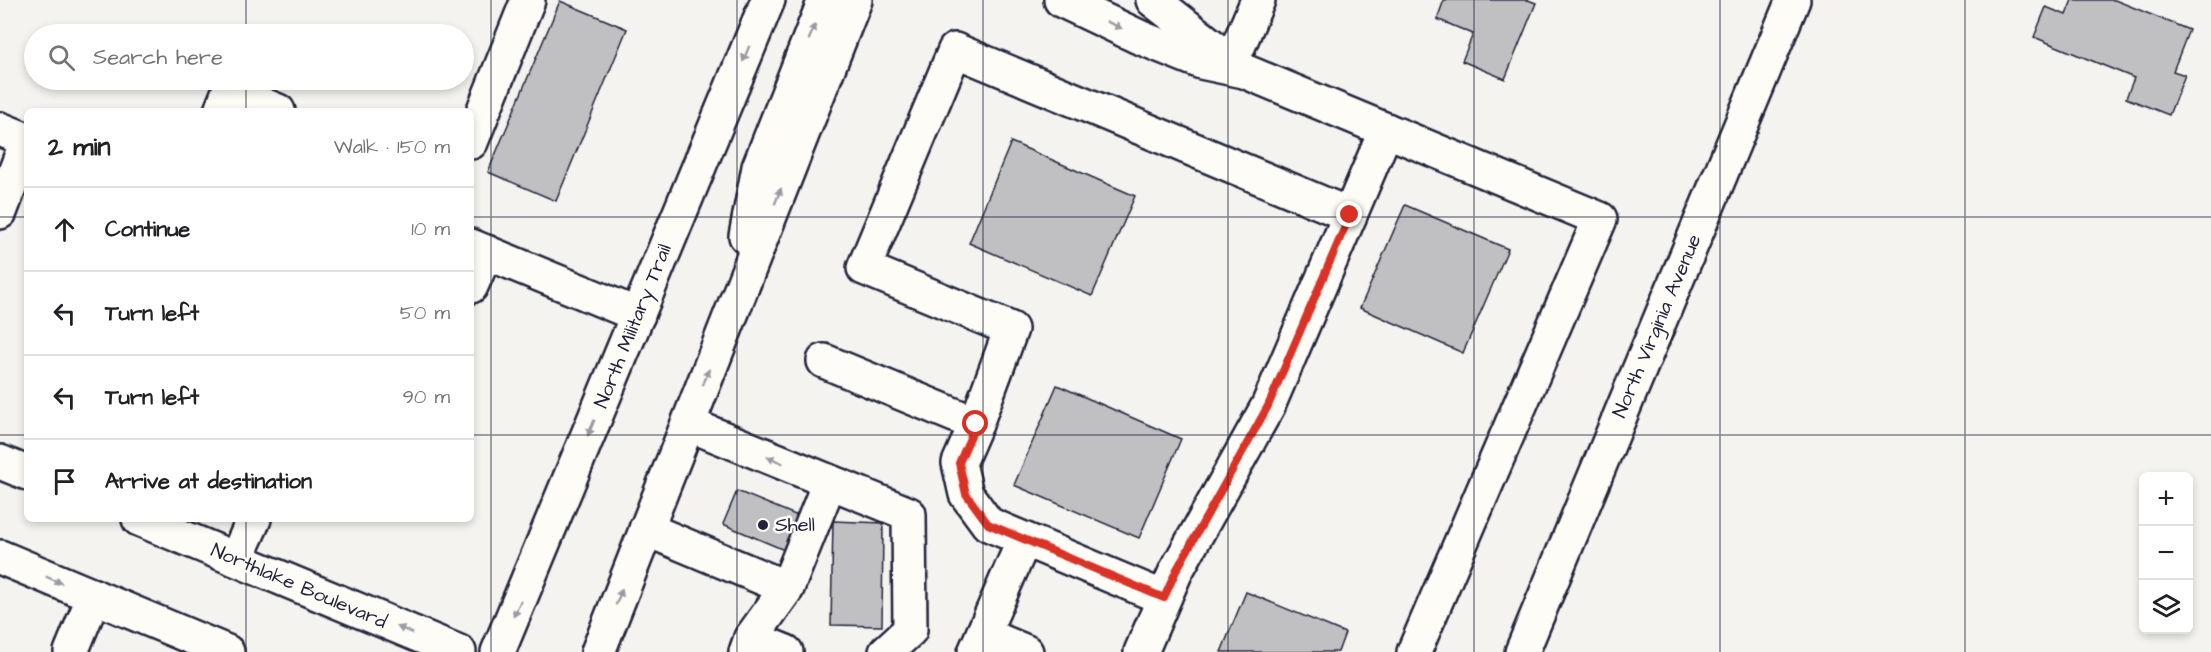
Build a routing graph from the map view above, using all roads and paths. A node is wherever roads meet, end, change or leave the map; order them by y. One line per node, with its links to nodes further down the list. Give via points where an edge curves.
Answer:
1 (528, 0): 14 (main road)
2 (768, 0): 22 (main road, North Military Trail, one-way to 22)
3 (825, 0): 21 (main road, one-way to 3, via 759,167)
4 (855, 0): 21 (main road, one-way to 4)
5 (1061, 0): 9 (main road, one-way to 9, via 1201,62)
6 (1153, 0): 9 (main road)
7 (1258, 0): 9 (main road)
8 (1792, 0): 50 (main road, North Virginia Avenue)
9 (1238, 66): 13 (main road)
10 (221, 108): 11 (main road, via 229,91)
11 (271, 108)
12 (0, 130): 15 (main road)
13 (1386, 130): 18 (main road); 49 (main road, via 1600,219)
14 (474, 135)
15 (24, 140)
16 (24, 149): 17 (main road)
17 (0, 212)
18 (1350, 215): 25 (main road, via 955,50 864,268 1011,329); 37 (main road, via 1268,406)
19 (478, 249): 20 (main road); 22 (main road)
20 (474, 270)
21 (733, 309): 24 (main road, one-way to 21)
22 (638, 315): 43 (main road, North Military Trail, one-way to 43)
23 (824, 361): 25 (main road)
24 (688, 424): 28 (main road, one-way to 24); 31 (main road)
25 (976, 424): 32 (main road, via 959,463 966,494 988,524)
26 (0, 462): 27 (main road)
27 (24, 472)
28 (829, 483): 35 (main road); 46 (main road, via 909,514 910,630)
29 (146, 522): 34 (main road, Northlake Boulevard)
30 (253, 522): 34 (main road)
31 (646, 530): 35 (main road); 44 (main road, one-way to 31)
32 (1024, 540): 37 (main road); 38 (main road)
33 (0, 557): 36 (main road, one-way to 36)
34 (236, 559): 42 (main road, Northlake Boulevard, one-way to 34)
35 (787, 588): 39 (main road)
36 (94, 596): 40 (main road); 41 (main road)
37 (1164, 598): 48 (main road)
38 (979, 643): 47 (main road)
39 (748, 645): 45 (main road)
40 (71, 652)
41 (226, 652)
42 (459, 652)
43 (498, 652)
44 (598, 652)
45 (786, 652)
46 (886, 652)
47 (1026, 652)
48 (1141, 652)
49 (1413, 652)
50 (1522, 652)

